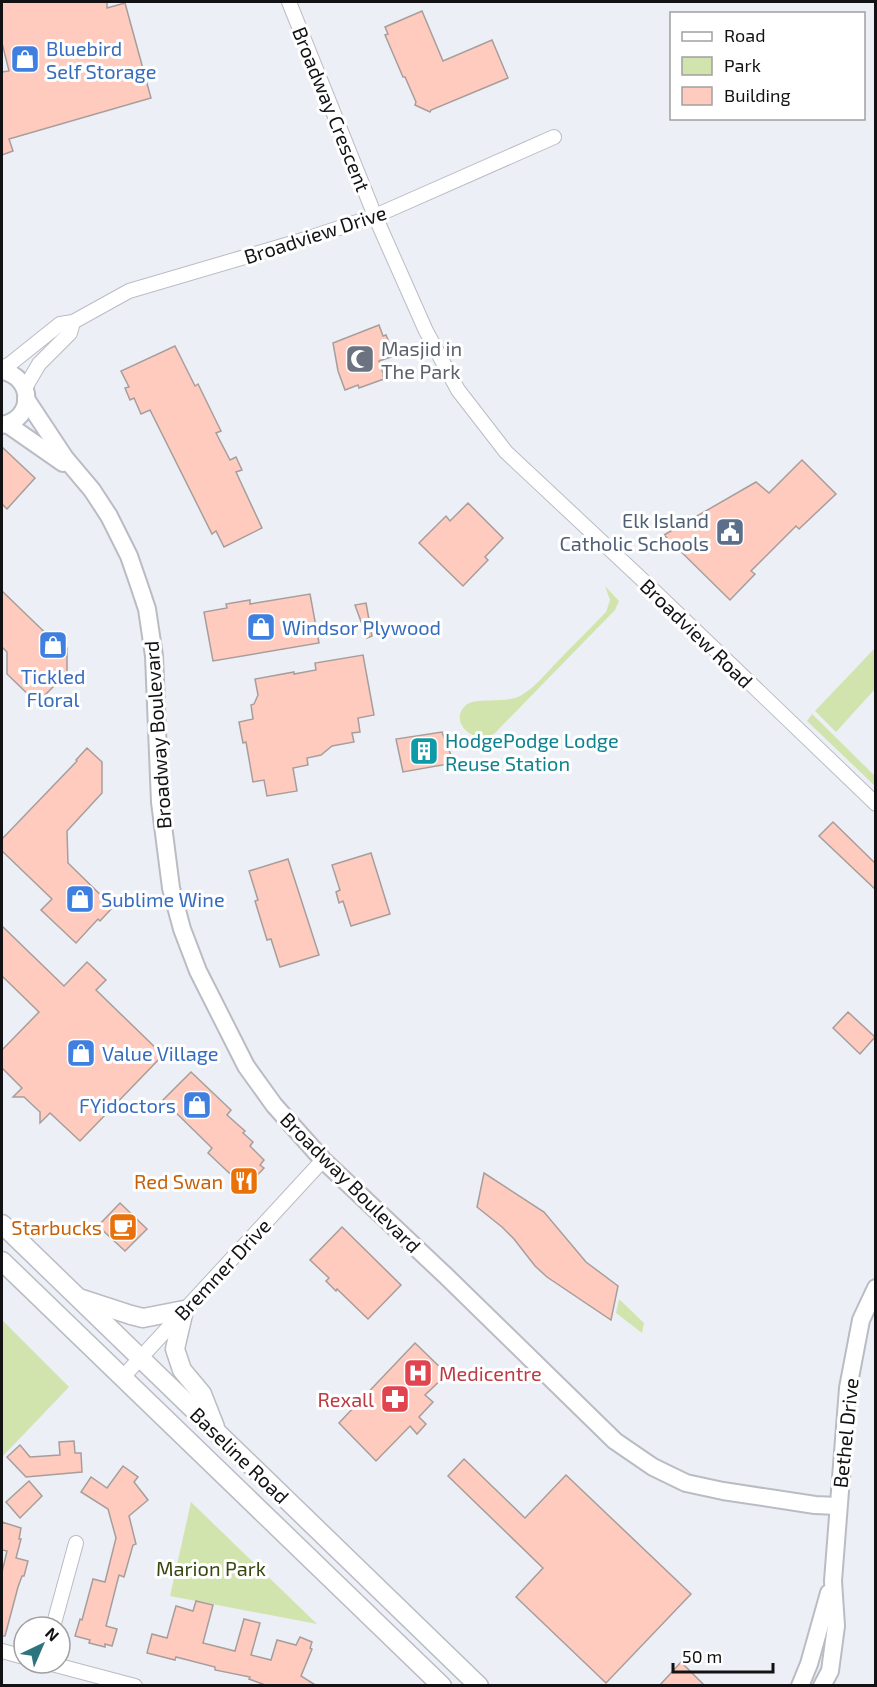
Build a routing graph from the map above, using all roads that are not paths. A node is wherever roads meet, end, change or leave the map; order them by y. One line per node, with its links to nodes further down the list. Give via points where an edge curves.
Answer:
1 (289, 2): 3 (street, Broadway Crescent)
2 (554, 137): 3 (street, Broadview Drive)
3 (375, 216): 4 (street, Broadview Drive, via 129,291); 9 (street, Broadview Road, via 426,331 458,390 506,452)
4 (73, 322): 5 (street, Broadview Drive, via 60,324); 6 (street, via 70,333 39,364)
5 (2, 369): 6 (street, via 17,377)
6 (26, 394): 7 (street, via 22,412); 8 (street, Broadway Boulevard)
7 (4, 424): 8 (street, Broadway Boulevard)
8 (76, 472): 10 (street, Broadway Boulevard, via 92,490 129,556 147,609 154,656 162,818 171,888 182,929 198,971 246,1066 274,1105)
9 (876, 804)
10 (323, 1160): 15 (street, Bremner Drive); 19 (street, Broadway Boulevard, via 615,1441 653,1467 686,1483 723,1491)
11 (2, 1224): 14 (main road, Baseline Road)
12 (2, 1261): 17 (main road, Baseline Road)
13 (876, 1288): 19 (street, Bethel Drive, via 861,1320 848,1388)
14 (76, 1296): 15 (main road, via 143,1318); 16 (main road, Baseline Road)
15 (184, 1310): 16 (street, Bremner Drive); 18 (main road, via 175,1348 182,1370 202,1394)
16 (140, 1359): 17 (street, Bremner Drive); 18 (main road, Baseline Road)
17 (122, 1378): 25 (main road, Baseline Road)
18 (218, 1434): 26 (main road, Baseline Road)
19 (838, 1506): 21 (street, Bethel Drive)
20 (76, 1543): 22 (street)
21 (832, 1581): 27 (street, Bethel Drive); 28 (street, Bethel Drive, via 836,1626 830,1671)
22 (56, 1615)
23 (72, 1669): 24 (street)
24 (135, 1686)
25 (441, 1686)
26 (479, 1686)
27 (800, 1686)
28 (822, 1686)

